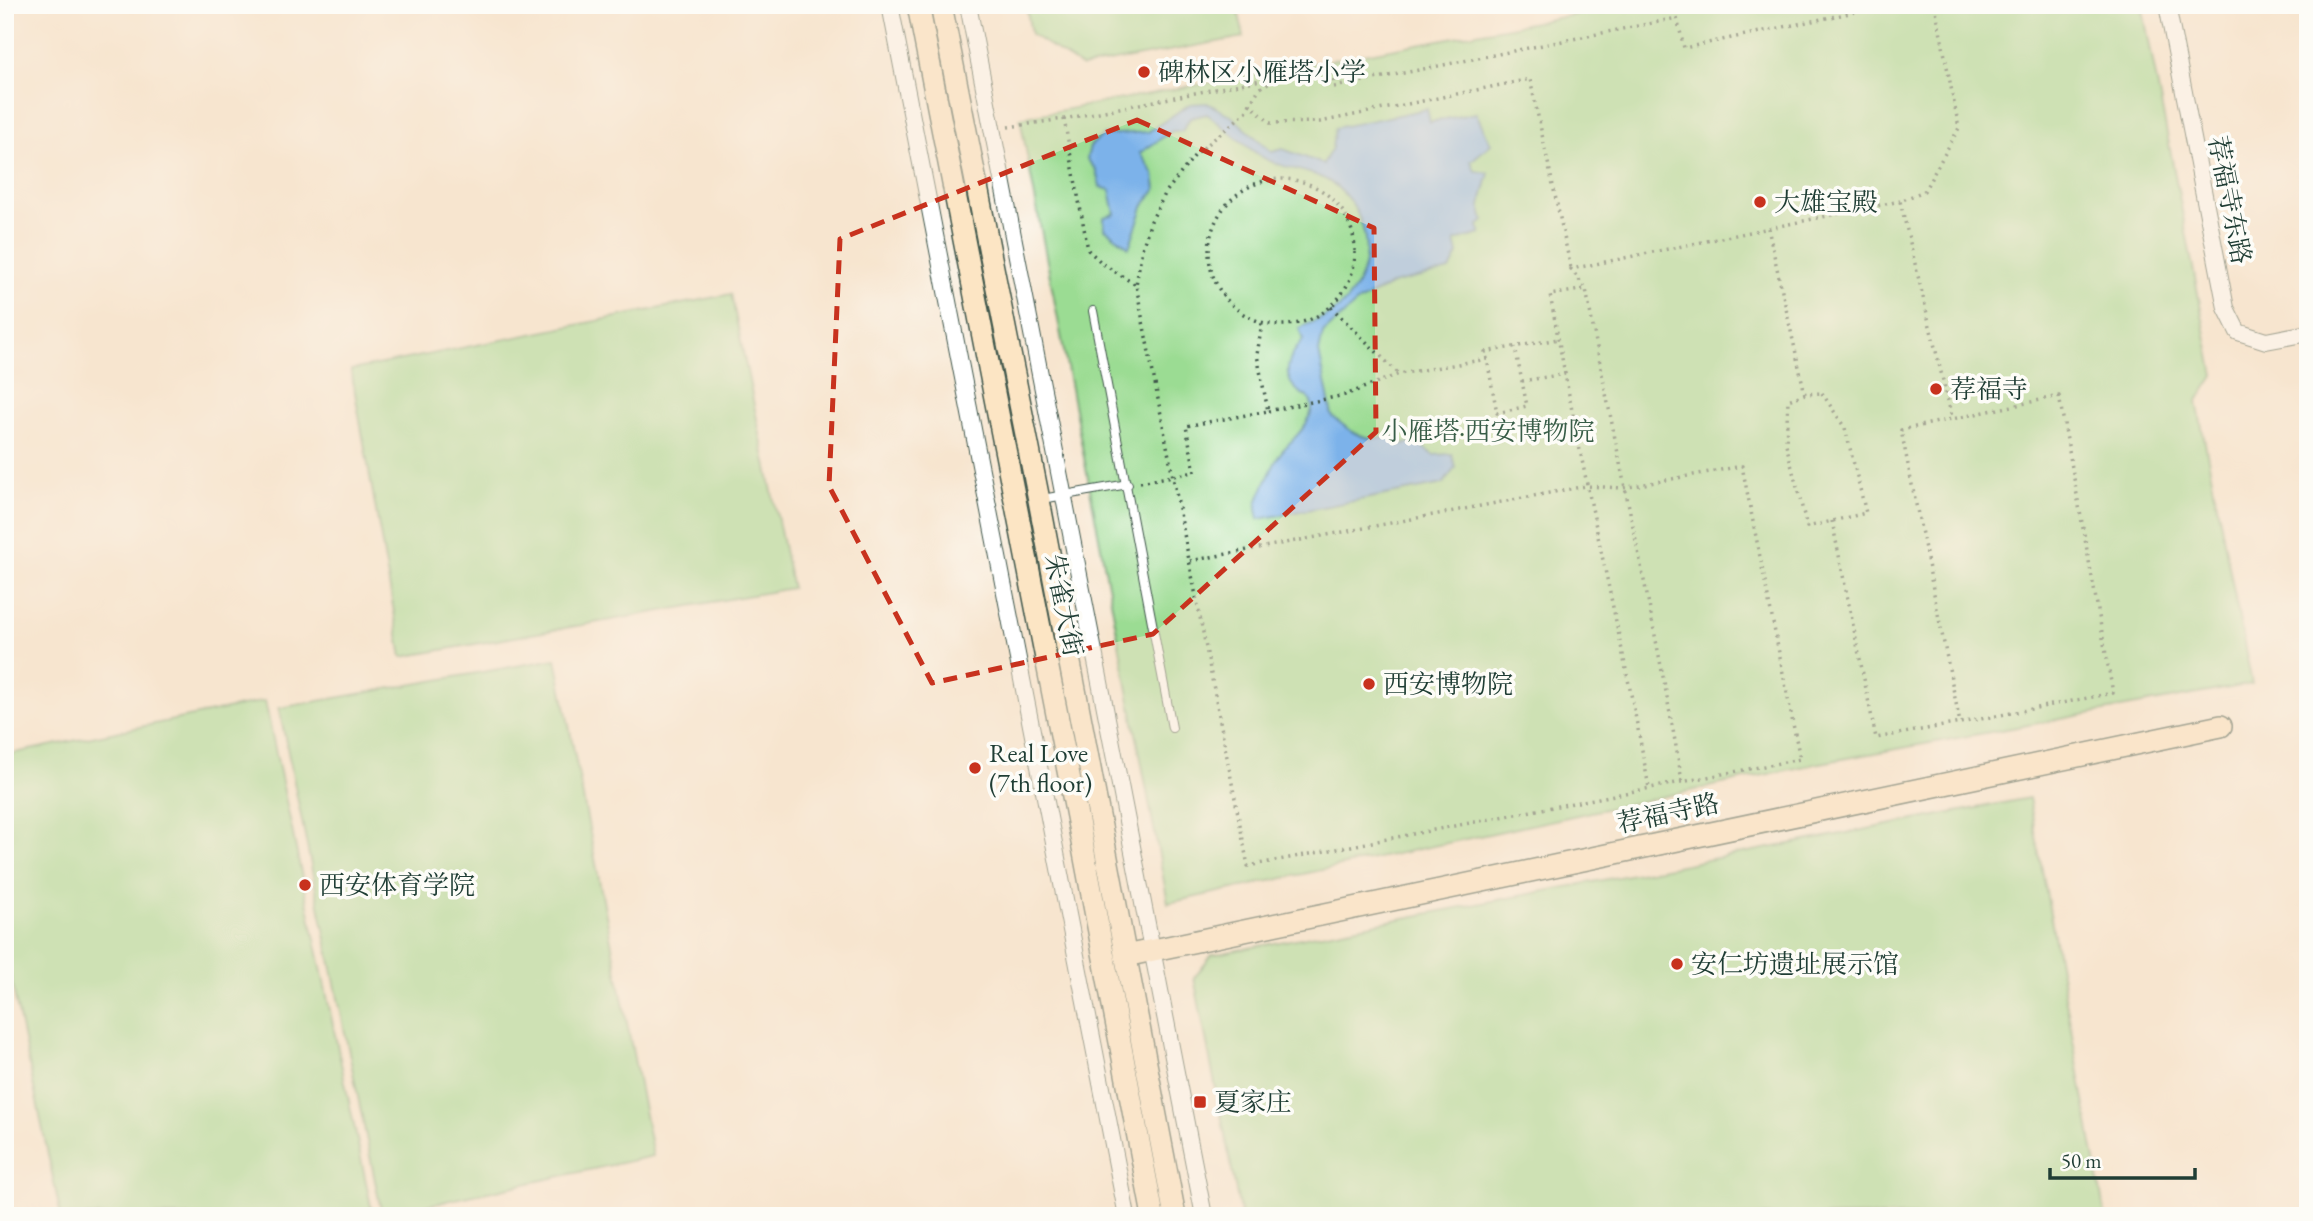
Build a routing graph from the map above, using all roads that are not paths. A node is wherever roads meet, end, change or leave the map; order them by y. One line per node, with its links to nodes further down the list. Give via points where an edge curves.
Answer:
1 (890, 5): 15 (street)
2 (918, 5): 16 (main road, 朱雀大街)
3 (942, 5): 10 (main road, 朱雀大街)
4 (968, 5): 9 (street)
5 (2167, 5): 7 (street, 荐福寺东路, via 2226,308 2238,332 2266,341)
6 (1093, 311): 8 (lane)
7 (2308, 333)
8 (1128, 484): 9 (lane); 12 (lane)
9 (1064, 495): 10 (lane); 13 (street)
10 (1039, 500): 14 (main road, 朱雀大街)
11 (2221, 726): 13 (main road, 荐福寺路)
12 (1172, 728)
13 (1153, 950): 14 (main road, 荐福寺路); 18 (street)
14 (1125, 956): 17 (main road, 朱雀大街)
15 (1127, 1216)
16 (1153, 1216)
17 (1175, 1216)
18 (1204, 1216)

